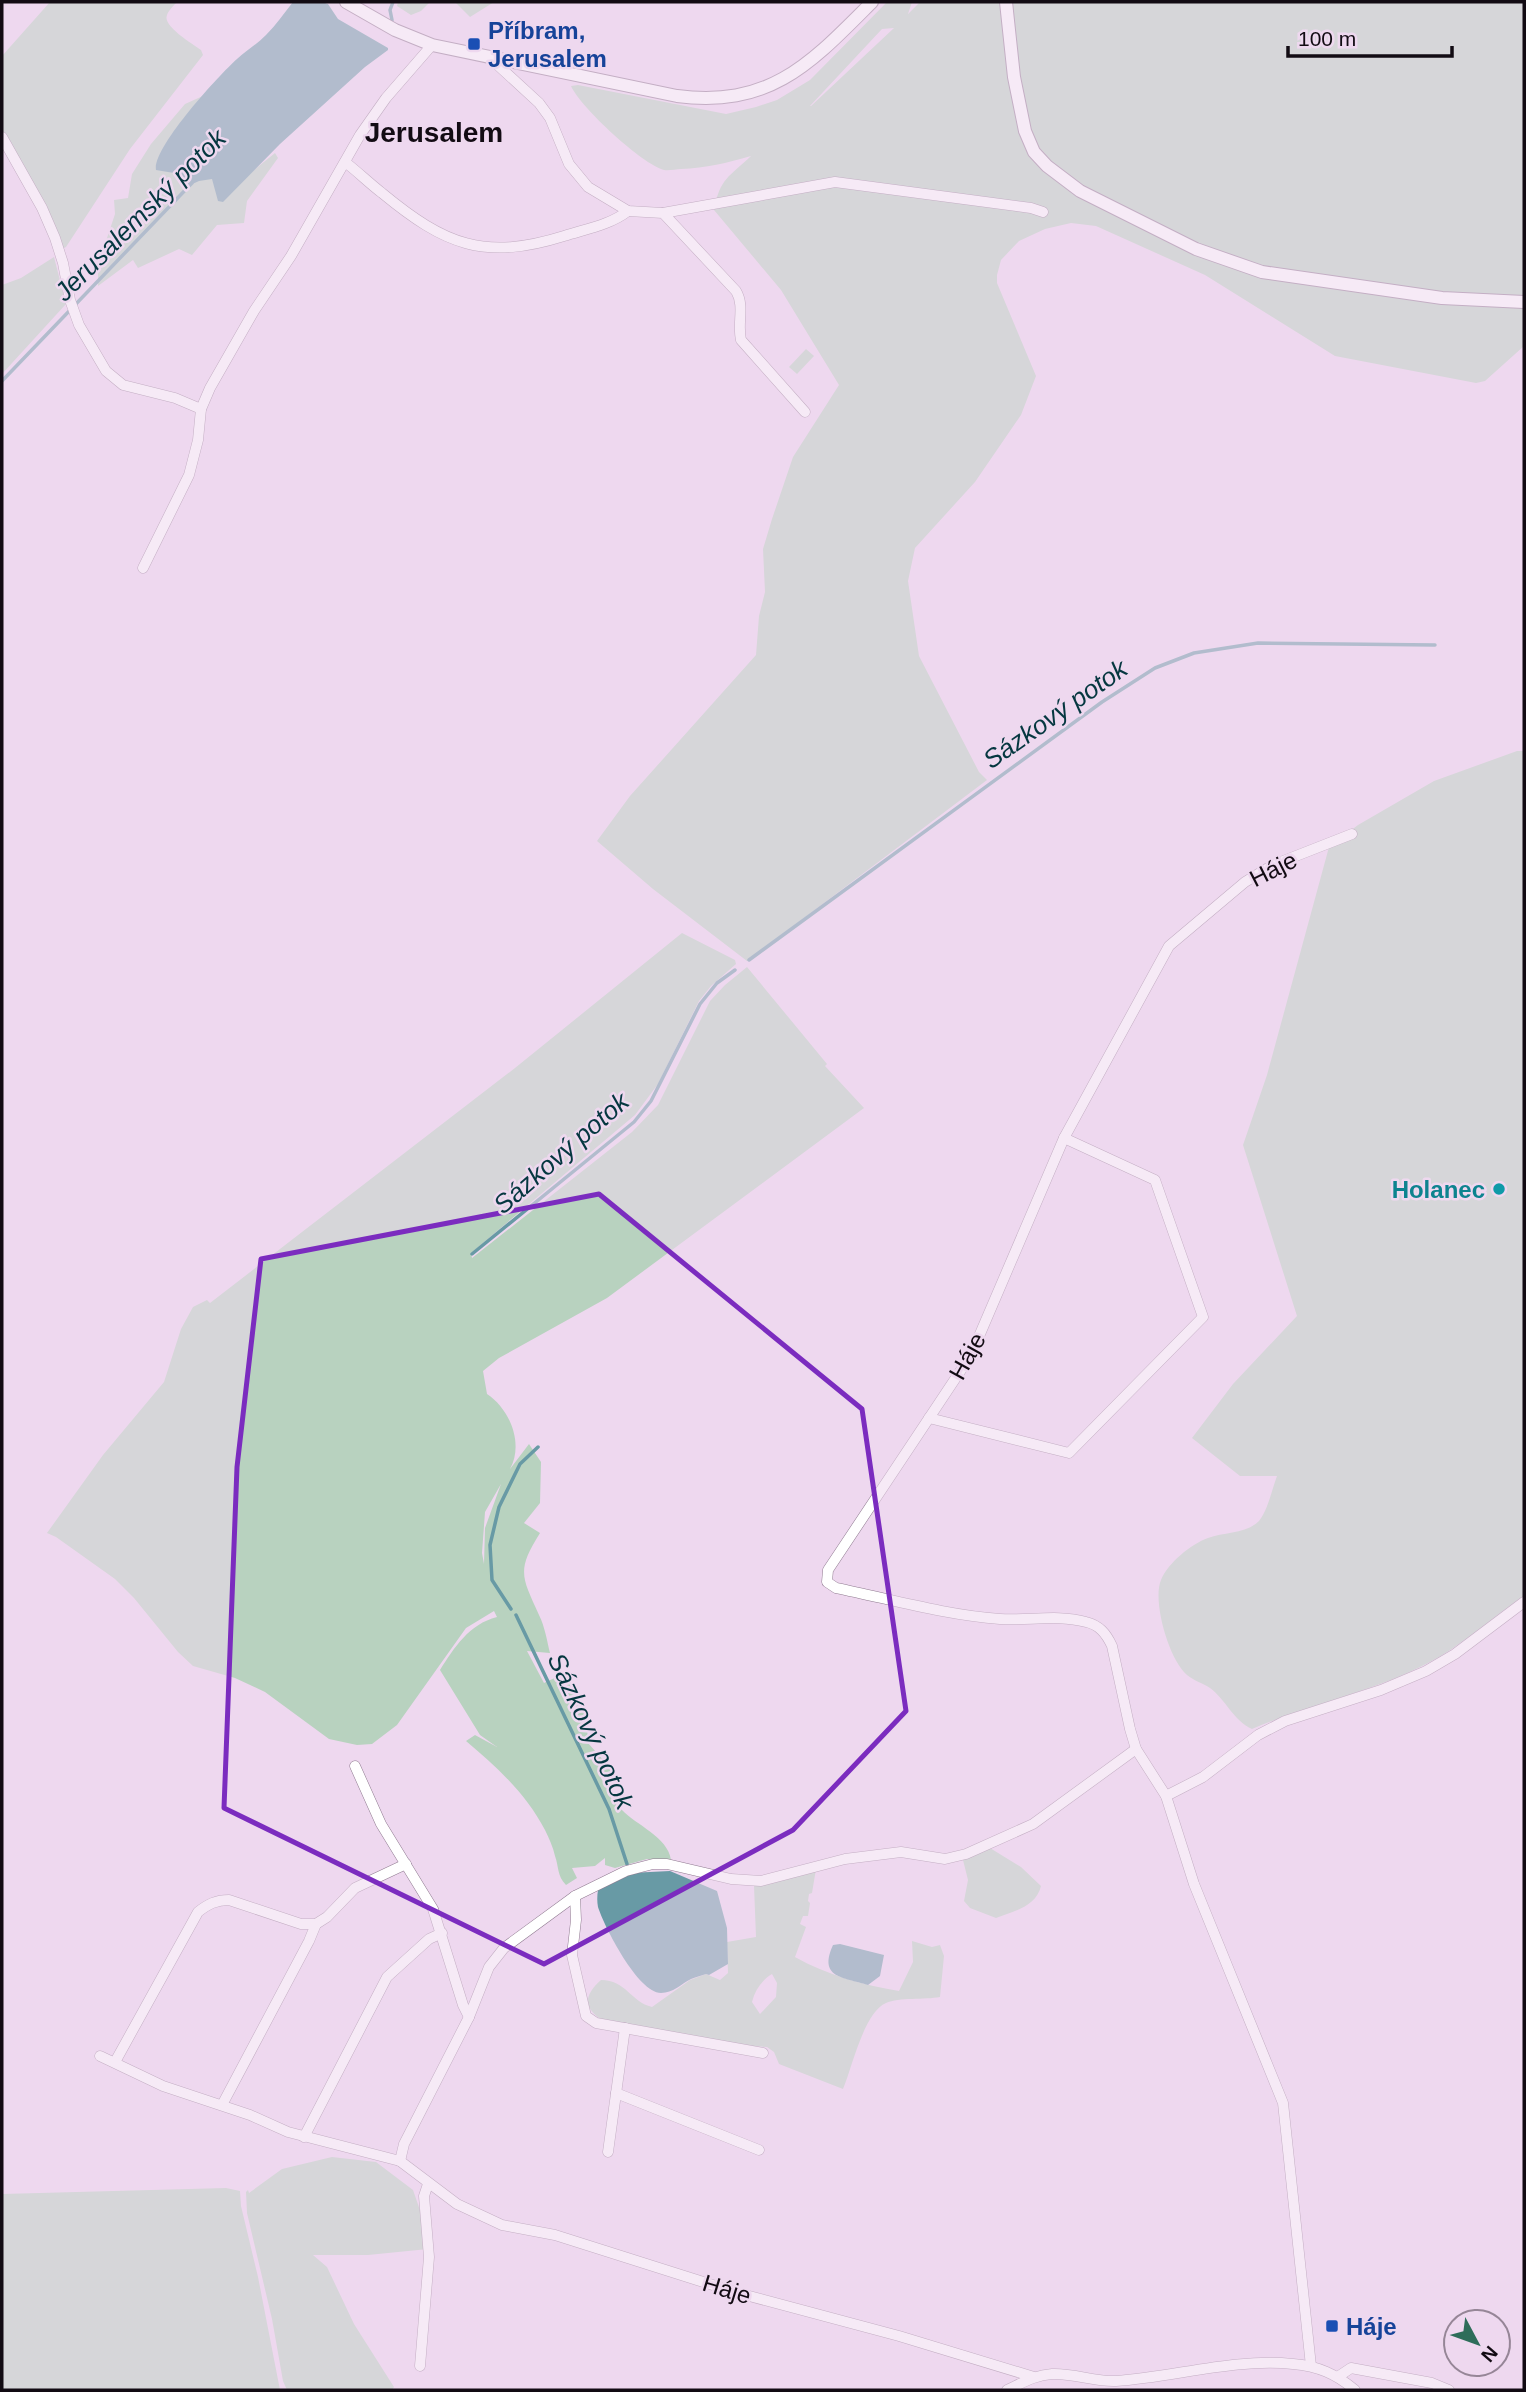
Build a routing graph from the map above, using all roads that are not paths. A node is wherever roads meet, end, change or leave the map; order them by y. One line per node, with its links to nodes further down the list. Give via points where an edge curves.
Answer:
1 (346, 2): 4 (street)
2 (872, 2): 5 (street, via 785,79 746,95 677,96)
3 (1006, 2): 11 (street, via 1025,131 1034,152 1080,191 1196,249 1262,272 1442,298)
4 (432, 45): 5 (street); 7 (street, via 373,116)
5 (489, 58): 8 (street, via 539,103 578,177 601,197)
6 (2, 137): 12 (street, via 42,208 63,263 72,305 106,371 134,389)
7 (345, 162): 8 (street, via 432,228 460,243 482,248 542,243 617,219); 12 (street)
8 (628, 211): 10 (street)
9 (1043, 212): 10 (street, via 835,182)
10 (663, 213): 13 (street, via 736,291 741,340)
11 (1524, 302)
12 (201, 409): 14 (street, via 190,475)
13 (805, 412)
14 (143, 568)
15 (1352, 834): 16 (street, Háje, via 1273,865 1245,882 1168,946)
16 (1064, 1139): 17 (street, Háje, via 971,1355); 17 (street, via 1155,1180 1203,1317 1069,1453)
17 (929, 1418): 19 (street, Háje, via 828,1570 827,1582 836,1588 953,1613 1000,1619 1075,1619 1099,1627 1112,1646)
18 (1524, 1602): 21 (street, via 1426,1671 1285,1721 1258,1735 1203,1777)
19 (1136, 1749): 21 (street, Háje); 23 (street, via 1033,1824 966,1854 945,1859 890,1853 845,1859 761,1881 653,1864 626,1871)
20 (355, 1766): 22 (street, via 381,1824)
21 (1166, 1796): 39 (street, Háje, via 1194,1884 1283,2103)
22 (406, 1864): 24 (street, via 355,1888); 25 (street)
23 (575, 1896): 26 (street, via 504,1948 489,1967); 27 (street, via 572,1955 586,2016 596,2023)
24 (316, 1924): 30 (street, via 301,1924 229,1900 205,1906); 32 (street)
25 (442, 1933): 26 (street); 33 (street, via 387,1977)
26 (470, 2017): 36 (street, via 404,2144)
27 (625, 2028): 28 (street); 31 (street)
28 (763, 2053)
29 (100, 2056): 30 (street)
30 (115, 2062): 32 (street, via 163,2086)
31 (616, 2093): 34 (street); 35 (street)
32 (222, 2105): 33 (street)
33 (304, 2137): 36 (street)
34 (759, 2150)
35 (608, 2152)
36 (400, 2161): 37 (street, Háje)
37 (428, 2184): 38 (street, via 424,2196 429,2257); 41 (street, Háje, via 502,2225 555,2235 738,2293)
38 (420, 2366)
39 (1311, 2366): 40 (street, Háje); 41 (street, Háje, via 1235,2365 1113,2381 1055,2374)
40 (1339, 2376): 43 (street, Háje); 44 (street, via 1351,2368)
41 (1034, 2377): 42 (street, Háje)
42 (1007, 2390)
43 (1355, 2390)
44 (1449, 2390)

